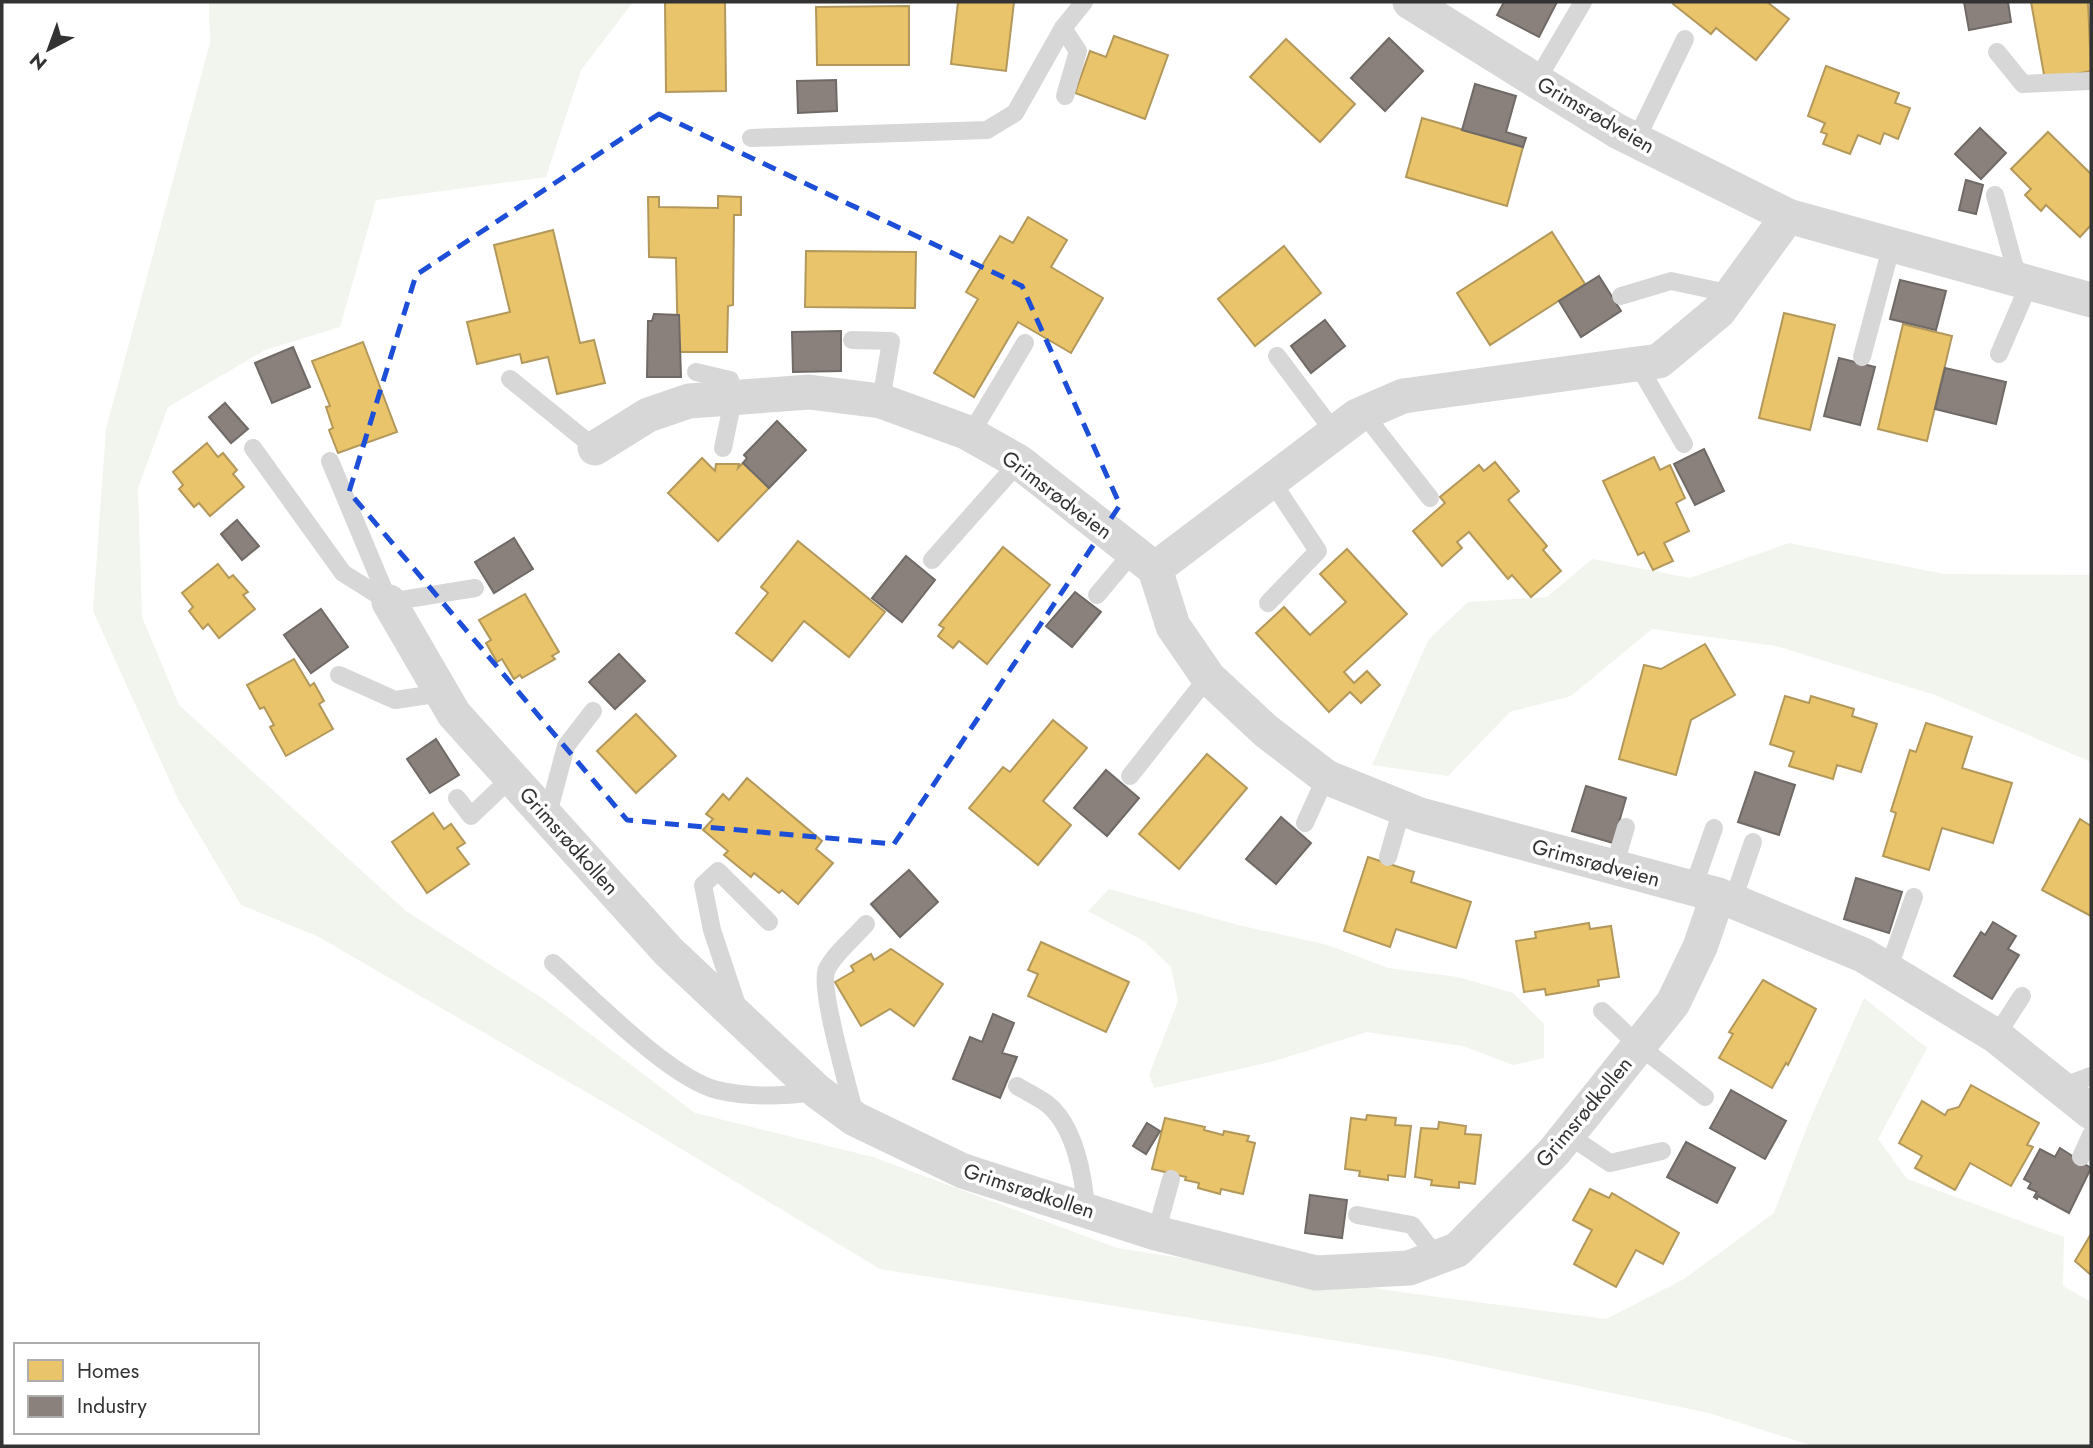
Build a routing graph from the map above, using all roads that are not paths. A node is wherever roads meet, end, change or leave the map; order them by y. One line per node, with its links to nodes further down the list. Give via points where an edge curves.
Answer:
1 (1084, 2): 4 (lane)
2 (1410, 2): 7 (street, Grimsrødveien)
3 (1583, 2): 7 (lane)
4 (1063, 28): 9 (lane, via 1078,51); 10 (lane, via 1015,113 987,130)
5 (1685, 39): 11 (lane)
6 (1997, 52): 8 (lane, via 2023,84)
7 (1537, 80): 11 (street, Grimsrødveien)
8 (2091, 81)
9 (1065, 96)
10 (751, 138)
11 (1636, 140): 13 (street, Grimsrødveien)
12 (1995, 195): 15 (lane)
13 (1788, 216): 14 (street, Grimsrødveien); 16 (street)
14 (1892, 244): 15 (street, Grimsrødveien); 23 (lane)
15 (2024, 281): 18 (street, Grimsrødveien); 21 (lane)
16 (1732, 294): 17 (lane, via 1671,281); 24 (street, via 1719,311 1658,361)
17 (1620, 296)
18 (2091, 300)
19 (852, 340): 28 (lane, via 891,341)
20 (1025, 343): 30 (lane)
21 (1999, 354)
22 (1277, 356): 29 (lane)
23 (1862, 357)
24 (1638, 365): 29 (street, via 1403,396); 31 (lane)
25 (696, 372): 27 (lane, via 730,380)
26 (510, 379): 34 (lane)
27 (734, 396): 28 (street, Grimsrødveien, via 809,392); 33 (lane); 34 (street, Grimsrødveien, via 689,401 648,415)
28 (881, 401): 30 (street, Grimsrødveien)
29 (1350, 423): 37 (street); 38 (lane)
30 (970, 435): 36 (street, Grimsrødveien)
31 (1684, 443)
32 (253, 448): 43 (lane, via 342,573)
33 (723, 448)
34 (595, 449)
35 (330, 461): 43 (lane)
36 (1019, 462): 39 (lane); 40 (street, Grimsrødveien)
37 (1271, 480): 40 (street); 44 (lane, via 1318,551)
38 (1430, 498)
39 (932, 560)
40 (1144, 561): 42 (lane); 46 (street, Grimsrødveien, via 1173,626)
41 (475, 587): 43 (lane)
42 (1097, 596)
43 (389, 602): 47 (street, Grimsrødkollen)
44 (1268, 603)
45 (339, 676): 47 (lane, via 395,700)
46 (1208, 677): 49 (lane); 50 (street, Grimsrødveien, via 1266,731)
47 (442, 693): 51 (street, Grimsrødkollen, via 454,714)
48 (593, 712): 54 (lane, via 565,746)
49 (1130, 776)
50 (1326, 777): 53 (street, Grimsrødveien); 55 (lane)
51 (512, 778): 52 (lane, via 471,816); 54 (street, Grimsrødkollen)
52 (457, 798)
53 (1402, 808): 59 (lane); 60 (street, Grimsrødveien)
54 (547, 818): 69 (street, Grimsrødkollen, via 669,952)
55 (1305, 823)
56 (1626, 827): 60 (lane)
57 (1714, 828): 61 (lane)
58 (1752, 842): 61 (lane)
59 (1388, 857)
60 (1614, 867): 61 (street, Grimsrødveien)
61 (1714, 894): 66 (street, Grimsrødveien, via 1863,955); 71 (street, Grimsrødkollen, via 1700,947 1673,1003)
62 (1914, 897): 66 (lane)
63 (769, 922): 69 (lane, via 718,871 703,885 712,930)
64 (866, 924): 77 (lane, via 826,970 824,998)
65 (553, 963): 74 (lane, via 678,1074 716,1090 739,1093 774,1097)
66 (1888, 970): 70 (street, Grimsrødveien)
67 (2022, 996): 70 (lane)
68 (1602, 1012): 71 (lane)
69 (744, 1025): 74 (street, Grimsrødkollen)
70 (1996, 1036): 72 (street, Grimsrødveien)
71 (1639, 1046): 75 (lane); 78 (street, Grimsrødkollen)
72 (2075, 1082): 76 (street, Grimsrødveien)
73 (1017, 1086): 83 (lane, via 1049,1105 1069,1135 1084,1175)
74 (818, 1092): 77 (street, Grimsrødkollen)
75 (1705, 1097)
76 (2091, 1112)
77 (855, 1119): 83 (street, Grimsrødkollen, via 963,1171)
78 (1567, 1135): 80 (lane, via 1609,1163); 86 (street, Grimsrødkollen, via 1457,1250)
79 (2091, 1135): 81 (lane)
80 (1662, 1151)
81 (2081, 1157)
82 (1171, 1179): 85 (lane)
83 (1086, 1210): 85 (street, Grimsrødkollen)
84 (1357, 1215): 86 (lane, via 1412,1225)
85 (1156, 1233): 86 (street, Grimsrødkollen, via 1317,1272 1409,1268)
86 (1437, 1257)

